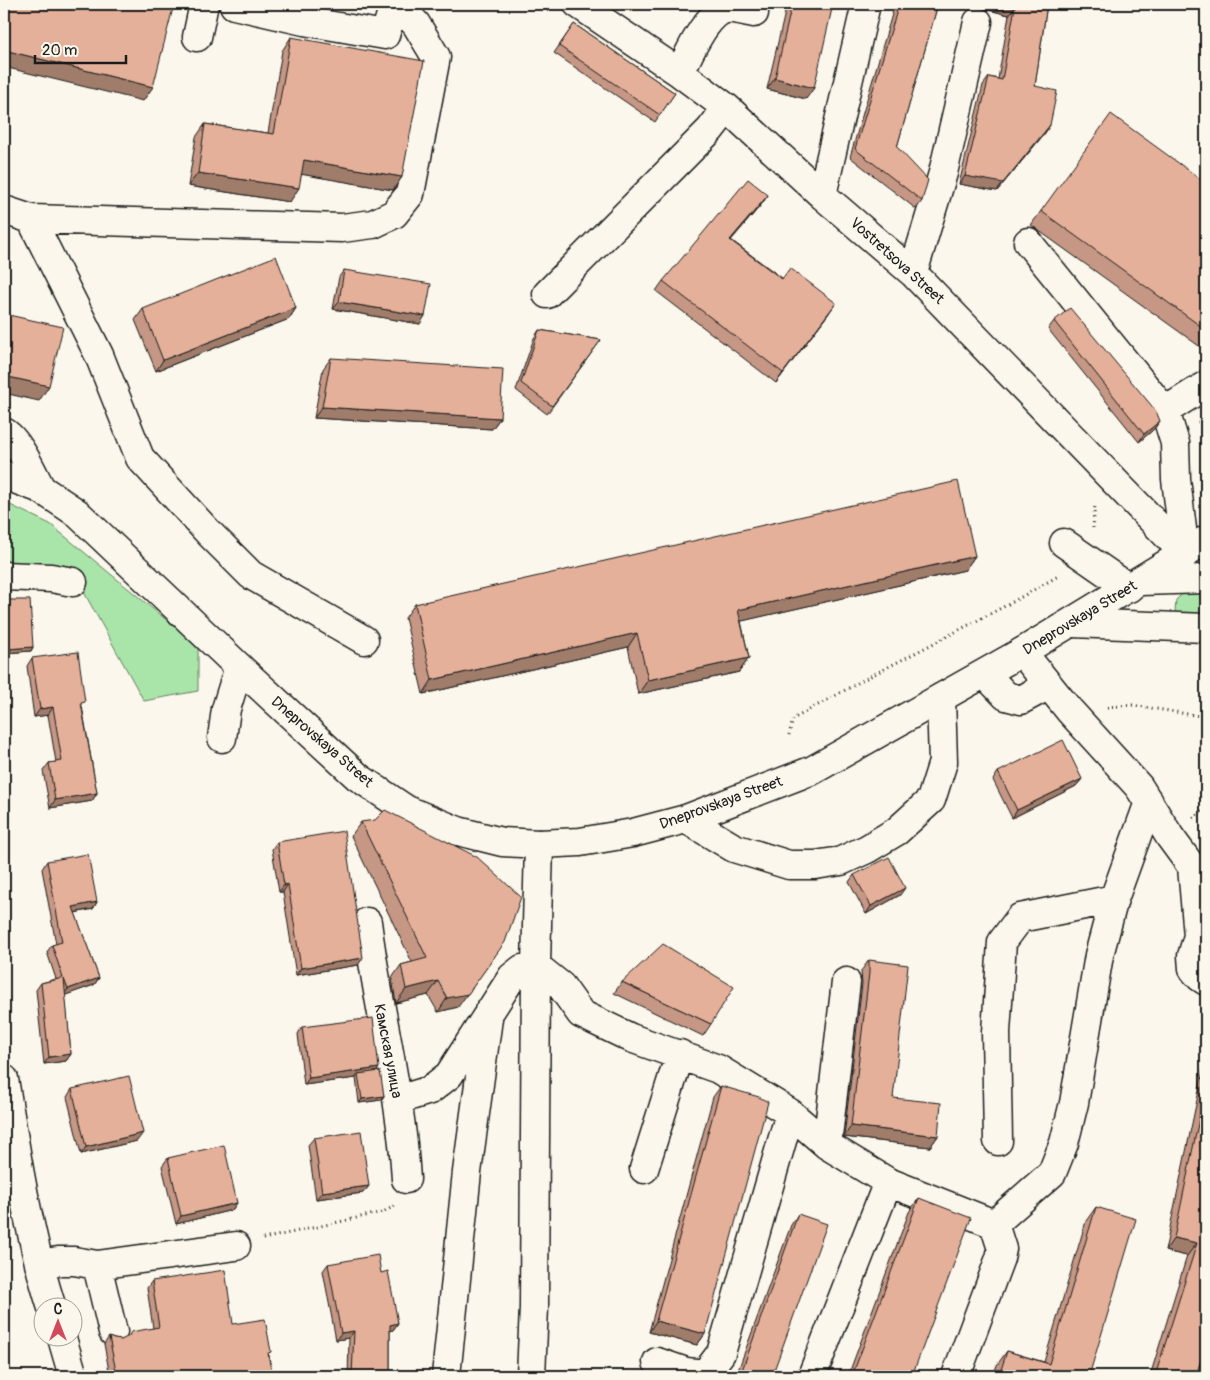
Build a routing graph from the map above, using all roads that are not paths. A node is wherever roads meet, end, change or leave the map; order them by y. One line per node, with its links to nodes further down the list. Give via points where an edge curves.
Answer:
1 (204, 4): 8 (main road)
2 (396, 4): 5 (main road, via 385,35); 13 (main road, via 416,24 436,57 410,194 394,214 373,224 342,228)
3 (578, 4): 9 (main road, Vostretsova Street)
4 (866, 4): 11 (main road)
5 (234, 5)
6 (754, 13): 9 (main road, via 726,8 712,16)
7 (978, 22): 15 (main road, via 943,173)
8 (197, 38)
9 (680, 73): 10 (main road, Vostretsova Street)
10 (727, 108): 11 (main road, Vostretsova Street); 16 (main road, via 710,130)
11 (822, 195): 15 (main road, Vostretsova Street)
12 (4, 210): 13 (main road)
13 (30, 219): 30 (main road, via 99,355 140,458 251,575)
14 (1028, 242): 18 (main road)
15 (913, 272): 22 (main road, Vostretsova Street)
16 (547, 294)
17 (1206, 385): 18 (main road)
18 (1165, 411): 22 (main road, via 1175,443 1176,479)
19 (4, 432): 21 (main road, via 24,457)
20 (4, 475): 21 (main road, Dneprovskaya Street)
21 (41, 489): 32 (main road, Dneprovskaya Street, via 77,513)
22 (1196, 547): 27 (main road, Dneprovskaya Street)
23 (1073, 549): 27 (main road)
24 (4, 576): 26 (main road)
25 (1206, 578): 27 (main road)
26 (73, 582)
27 (1135, 585): 28 (main road, Dneprovskaya Street)
28 (1071, 623): 29 (main road); 31 (main road, Dneprovskaya Street)
29 (1206, 628)
30 (364, 640)
31 (1022, 652): 33 (main road, Dneprovskaya Street); 34 (main road)
32 (238, 667): 36 (main road); 39 (main road, Dneprovskaya Street, via 358,778 407,810 458,831 502,842)
33 (985, 674): 34 (main road, via 1006,696 1021,700); 35 (main road, Dneprovskaya Street)
34 (1049, 685): 37 (main road)
35 (941, 698): 38 (main road, Dneprovskaya Street, via 812,770); 38 (main road, via 943,762 930,800 897,832 867,849 841,861 789,865 734,848)
36 (222, 738)
37 (1149, 802): 40 (main road, via 1170,837); 41 (main road)
38 (686, 819): 39 (main road, Dneprovskaya Street, via 580,842)
39 (539, 844): 43 (main road)
40 (1199, 869): 44 (main road, via 1198,936 1192,956 1194,969)
41 (1114, 899): 51 (main road, via 1020,918 1002,942 996,1032); 57 (main road, via 1099,955 1074,1103 1064,1143 1052,1173)
42 (367, 922): 49 (main road, Камская улица)
43 (536, 966): 46 (main road, via 522,969 512,977); 47 (main road, via 561,986 581,1014 631,1038); 67 (main road)
44 (1206, 981)
45 (846, 982): 52 (main road)
46 (489, 1010): 49 (main road, via 449,1075 430,1090); 66 (main road, via 467,1172)
47 (680, 1054): 50 (main road, via 718,1069); 54 (main road)
48 (4, 1078): 53 (main road)
49 (398, 1100): 55 (main road, Камская улица)
50 (790, 1113): 52 (main road); 64 (main road, via 721,1353 705,1374 686,1372)
51 (998, 1140)
52 (828, 1145): 56 (main road)
53 (10, 1161): 59 (main road, via 26,1206)
54 (644, 1169)
55 (406, 1179)
56 (888, 1182): 57 (main road); 68 (main road)
57 (994, 1224): 69 (main road, via 1002,1249 1000,1258)
58 (236, 1246): 60 (main road)
59 (40, 1264): 60 (main road, via 74,1261); 61 (main road)
60 (97, 1265): 62 (main road)
61 (49, 1298)
62 (113, 1332)
63 (65, 1348): 65 (main road)
64 (657, 1362)
65 (73, 1376)
66 (446, 1376)
67 (532, 1376)
68 (812, 1376)
69 (956, 1376)

